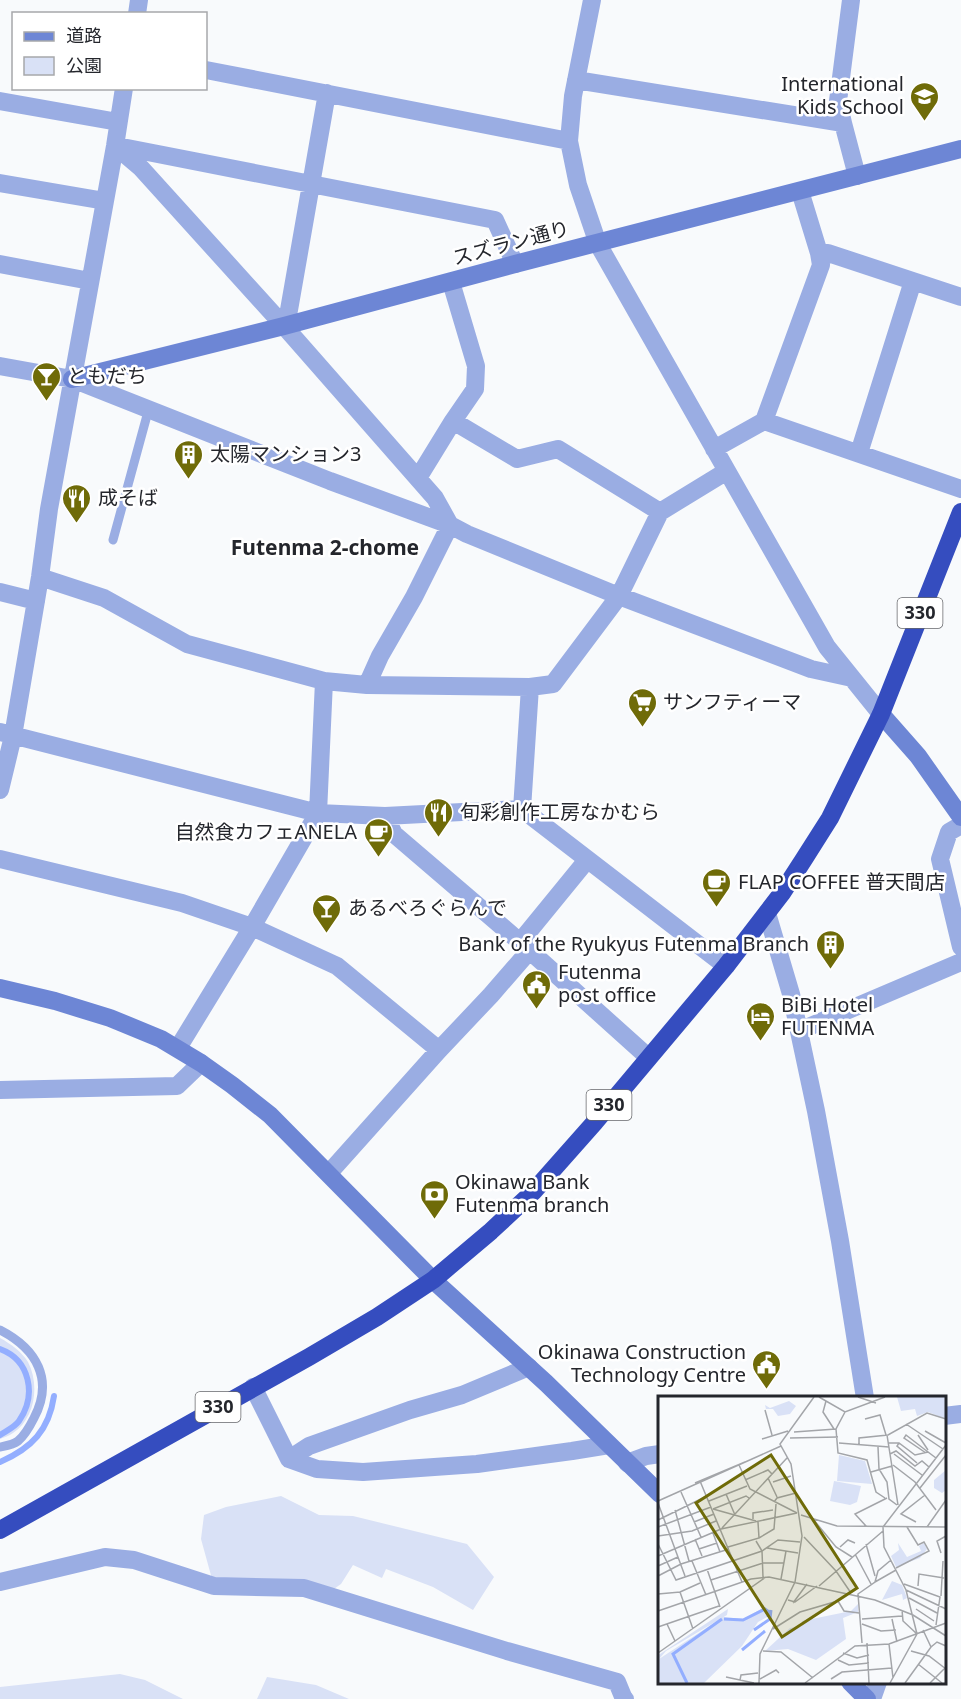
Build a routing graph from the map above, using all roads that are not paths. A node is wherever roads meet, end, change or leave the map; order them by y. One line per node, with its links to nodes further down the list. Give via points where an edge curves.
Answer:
1 (592, 0): 4 (street)
2 (850, 0): 9 (street, via 838,101)
3 (207, 70): 6 (street)
4 (576, 80): 9 (street); 10 (street)
5 (124, 90): 8 (street)
6 (327, 93): 10 (street); 15 (street)
7 (0, 101): 8 (street)
8 (118, 122): 11 (street)
9 (843, 123): 13 (street)
10 (569, 141): 18 (street, via 578,185)
11 (115, 146): 15 (street); 17 (street); 26 (street, via 141,168)
12 (961, 148): 13 (street, スズラン通り)
13 (857, 176): 16 (street, スズラン通り)
14 (0, 183): 17 (street)
15 (310, 184): 21 (street, via 495,220); 26 (street, via 290,310)
16 (800, 191): 18 (street, スズラン通り); 19 (street)
17 (105, 201): 22 (street)
18 (598, 244): 21 (street, スズラン通り); 32 (street)
19 (819, 254): 23 (street, via 828,253); 31 (street, via 821,265)
20 (0, 264): 22 (street)
21 (515, 264): 24 (street, スズラン通り)
22 (90, 281): 28 (street)
23 (913, 281): 25 (street); 33 (street)
24 (451, 282): 26 (street, スズラン通り); 30 (street, via 476,366 475,389)
25 (961, 297)
26 (284, 326): 28 (street, スズラン通り); 35 (street)
27 (0, 366): 28 (street)
28 (72, 379): 29 (street); 41 (street)
29 (149, 408): 39 (street); 40 (lane)
30 (453, 421): 35 (street); 37 (street, via 517,459 558,448)
31 (764, 421): 32 (street); 33 (street)
32 (714, 449): 34 (street)
33 (859, 453): 36 (street)
34 (727, 471): 37 (street); 45 (street, via 827,647)
35 (418, 478): 39 (street)
36 (961, 489)
37 (660, 512): 43 (street)
38 (961, 512): 49 (highway, 330)
39 (450, 525): 43 (street); 47 (street)
40 (113, 540)
41 (40, 577): 44 (street); 46 (street, via 104,598 187,644)
42 (0, 592): 44 (street)
43 (619, 596): 45 (street, via 811,669); 48 (street, via 553,684)
44 (36, 601): 50 (street)
45 (852, 678): 49 (street)
46 (324, 681): 47 (street); 53 (street)
47 (367, 685): 48 (street)
48 (530, 687): 52 (street)
49 (881, 714): 55 (street, via 918,756); 59 (highway, 330, via 830,818)
50 (7, 734): 51 (street); 53 (street)
51 (0, 790)
52 (522, 809): 54 (street); 58 (street)
53 (318, 813): 54 (street); 60 (street)
54 (385, 816): 62 (street, via 394,834)
55 (961, 817)
56 (961, 825): 61 (street, via 949,832 940,859)
57 (0, 859): 60 (street, via 182,903)
58 (586, 860): 62 (street); 64 (street)
59 (767, 913): 64 (highway, 330); 66 (street)
60 (252, 927): 67 (street); 68 (street, via 337,966)
61 (960, 940)
62 (525, 946): 68 (street, via 492,995); 69 (street)
63 (961, 962): 66 (street)
64 (726, 966): 69 (highway, 330)
65 (0, 988): 67 (street, via 110,1018)
66 (799, 1031): 77 (street, via 840,1241)
67 (178, 1048): 70 (street)
68 (439, 1050): 72 (street)
69 (648, 1057): 73 (highway, 330, via 533,1192)
70 (201, 1063): 71 (street, via 177,1086); 72 (street, via 270,1115)
71 (0, 1090)
72 (329, 1173): 73 (street)
73 (433, 1280): 75 (street); 76 (highway, 330, via 309,1358)
74 (0, 1330): 81 (lane, via 32,1355 44,1380 42,1404 31,1424 17,1442)
75 (529, 1367): 80 (street); 83 (street, via 462,1395 309,1446)
76 (254, 1387): 83 (street); 86 (highway, 330)
77 (864, 1396)
78 (961, 1414): 79 (street)
79 (946, 1416)
80 (609, 1445): 83 (street, via 477,1464 363,1472 316,1469); 84 (street)
81 (0, 1447)
82 (658, 1454): 84 (street)
83 (289, 1459)
84 (627, 1463): 85 (street)
85 (658, 1492)
86 (2, 1527)
87 (0, 1582): 90 (street, via 105,1557 134,1560 213,1586 304,1588 617,1682)
88 (851, 1684): 91 (street)
89 (878, 1684): 92 (street)
90 (626, 1699)
91 (867, 1699)
92 (872, 1699)

